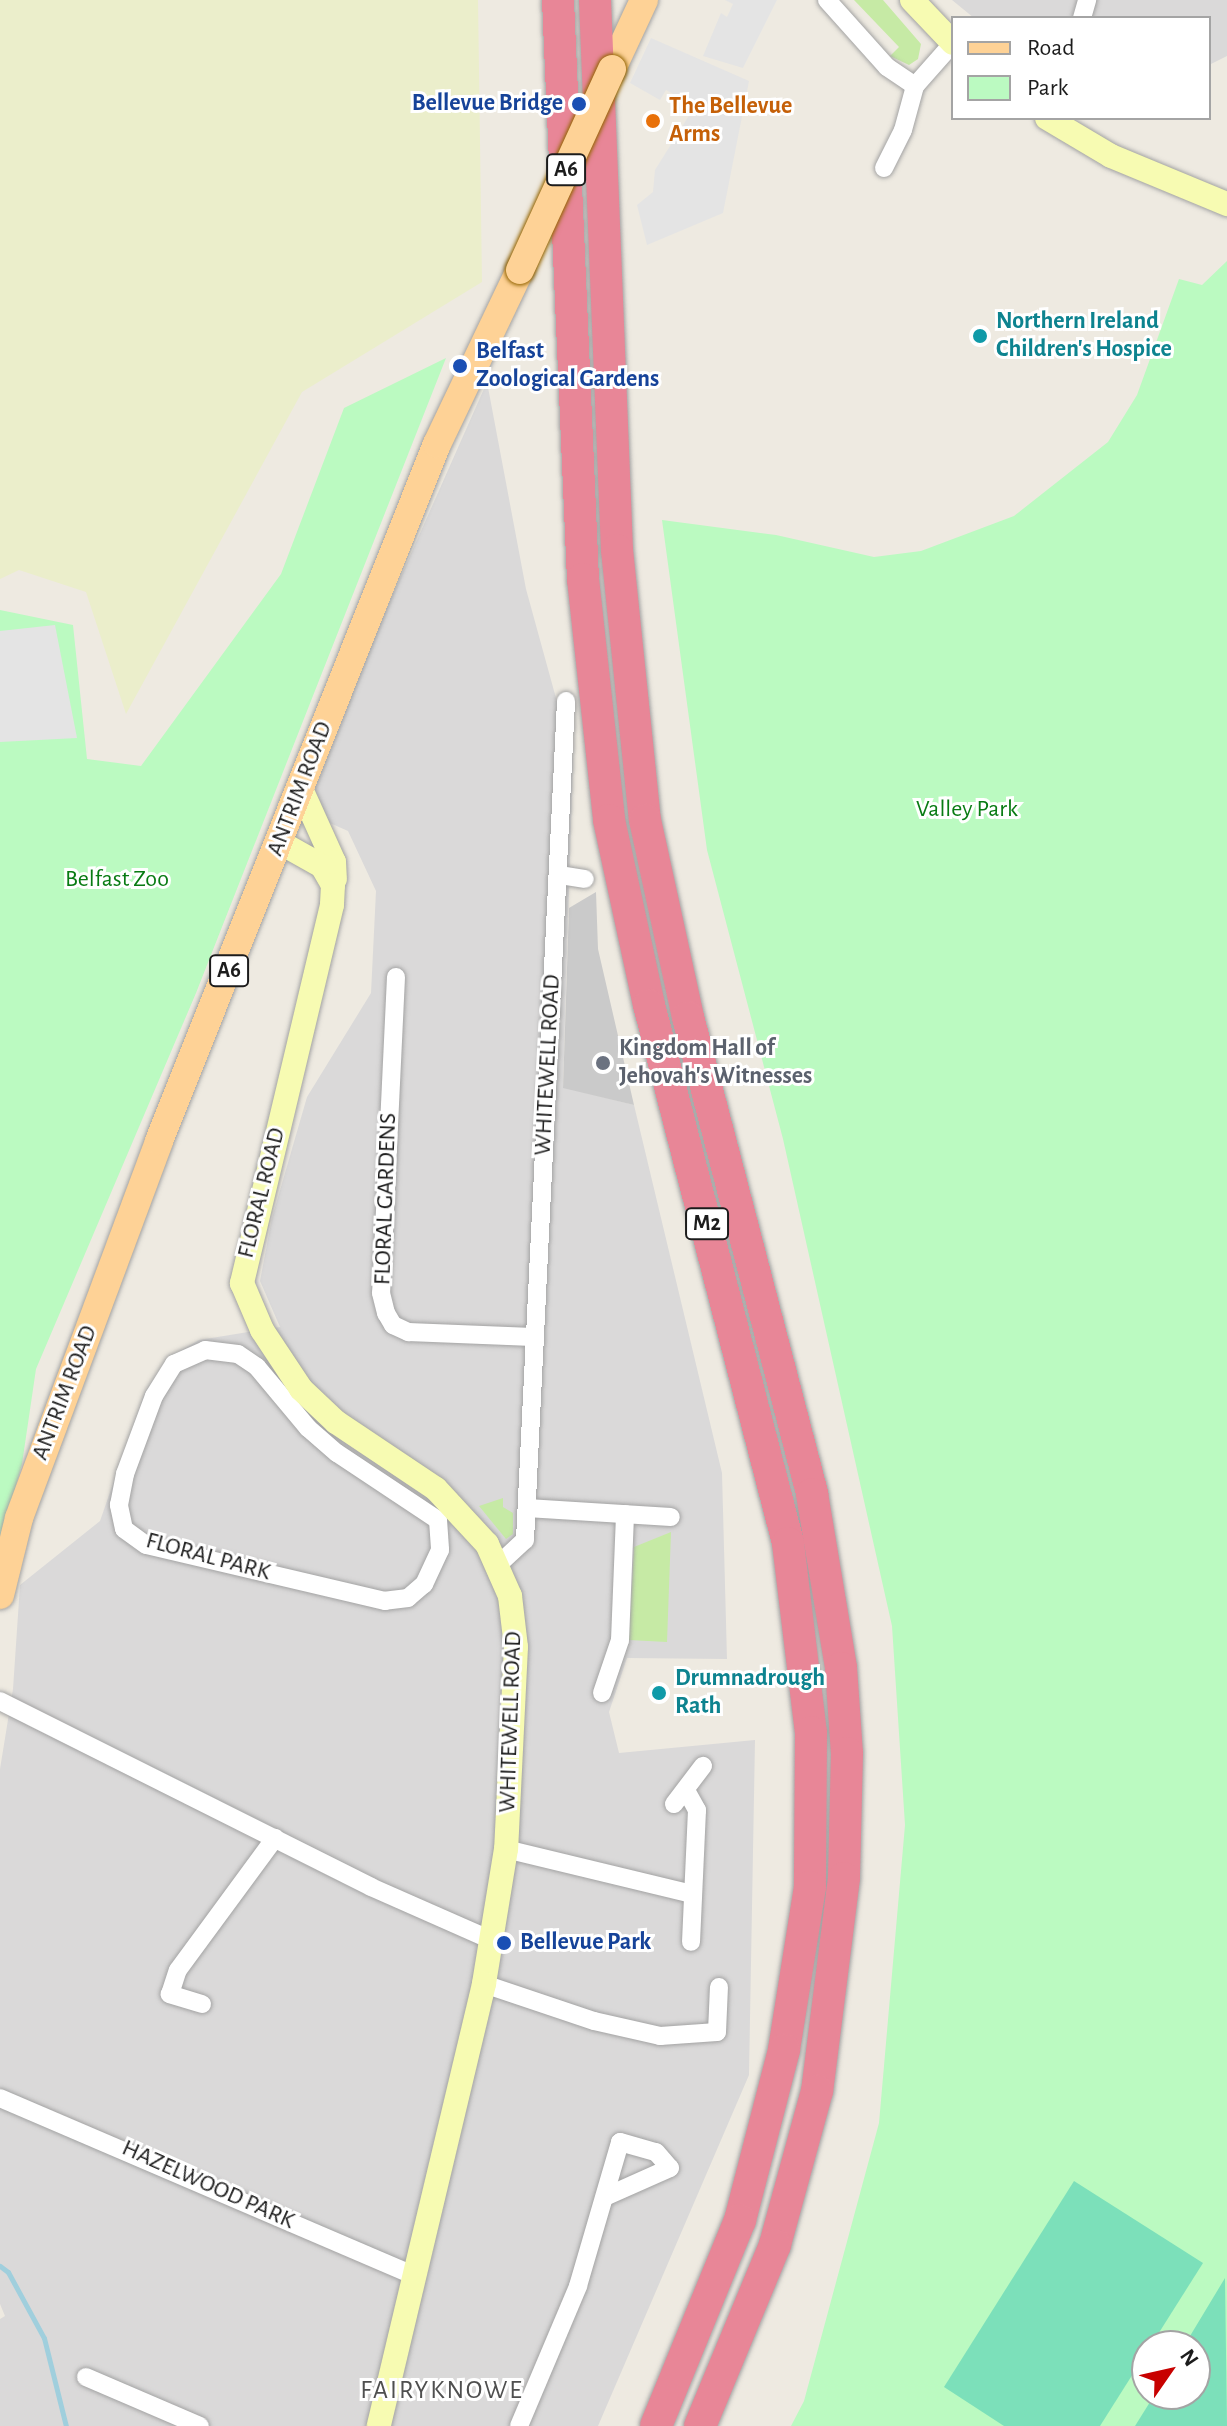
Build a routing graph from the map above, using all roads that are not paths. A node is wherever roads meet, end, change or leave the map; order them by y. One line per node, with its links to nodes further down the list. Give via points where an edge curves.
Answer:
1 (558, 0): 45 (highway, M2, via 583,579 609,820 641,976 788,1543 811,1732 810,1887 784,2050 740,2220)
2 (595, 0): 46 (highway, M2, via 617,550 645,820 688,1017 812,1494 841,1668 847,1753 844,1878 817,2091 775,2245)
3 (644, 0): 13 (main road, ANTRIM ROAD / A6, bridge, via 437,444)
4 (827, 0): 8 (street, via 887,67)
5 (912, 0): 6 (street)
6 (951, 41)
7 (951, 45): 8 (street)
8 (915, 86): 10 (street, via 903,130)
9 (1052, 120): 11 (street, via 1147,173)
10 (884, 168)
11 (1227, 204)
12 (566, 701): 15 (street, WHITEWELL ROAD)
13 (301, 789): 14 (main road, ANTRIM ROAD / A6); 17 (street, via 334,862)
14 (281, 843): 17 (street, via 317,861); 26 (main road, ANTRIM ROAD / A6, via 48,1435)
15 (560, 875): 16 (street); 19 (street, WHITEWELL ROAD)
16 (585, 879)
17 (333, 885): 20 (street, FLORAL ROAD, via 240,1277 262,1330 301,1389 336,1422)
18 (396, 977): 19 (street, FLORAL GARDENS, via 381,1293 386,1313 393,1325 408,1332)
19 (533, 1337): 22 (street, WHITEWELL ROAD)
20 (387, 1456): 21 (street); 25 (street, FLORAL ROAD, via 462,1513)
21 (371, 1479): 21 (street, FLORAL PARK, via 423,1505 438,1520 440,1550 424,1584 408,1598 385,1601 146,1545 124,1529 119,1505 154,1396 174,1364 205,1350 238,1354 257,1367 308,1428)
22 (527, 1508): 23 (street); 25 (street, WHITEWELL ROAD, via 525,1540)
23 (625, 1514): 24 (street); 27 (street, via 620,1640)
24 (671, 1517)
25 (499, 1564): 31 (street, WHITEWELL ROAD, via 510,1596 516,1647)
26 (0, 1595)
27 (602, 1693)
28 (0, 1701): 30 (street)
29 (703, 1766): 32 (street, via 680,1798 697,1810)
30 (275, 1838): 33 (street); 37 (street, via 178,1970 170,1994)
31 (506, 1849): 32 (street); 33 (street, WHITEWELL ROAD)
32 (692, 1894): 34 (street)
33 (491, 1940): 35 (street, WHITEWELL ROAD)
34 (691, 1942)
35 (484, 1984): 36 (street, via 594,2021 660,2036 717,2032); 40 (street, WHITEWELL ROAD)
36 (719, 1987)
37 (202, 2004)
38 (0, 2098): 40 (street, HAZELWOOD PARK)
39 (605, 2197): 44 (street, via 578,2286)
40 (415, 2276): 43 (street, WHITEWELL ROAD)
41 (86, 2377): 42 (street)
42 (200, 2426)
43 (379, 2426)
44 (519, 2426)
45 (656, 2426)
46 (700, 2426)

